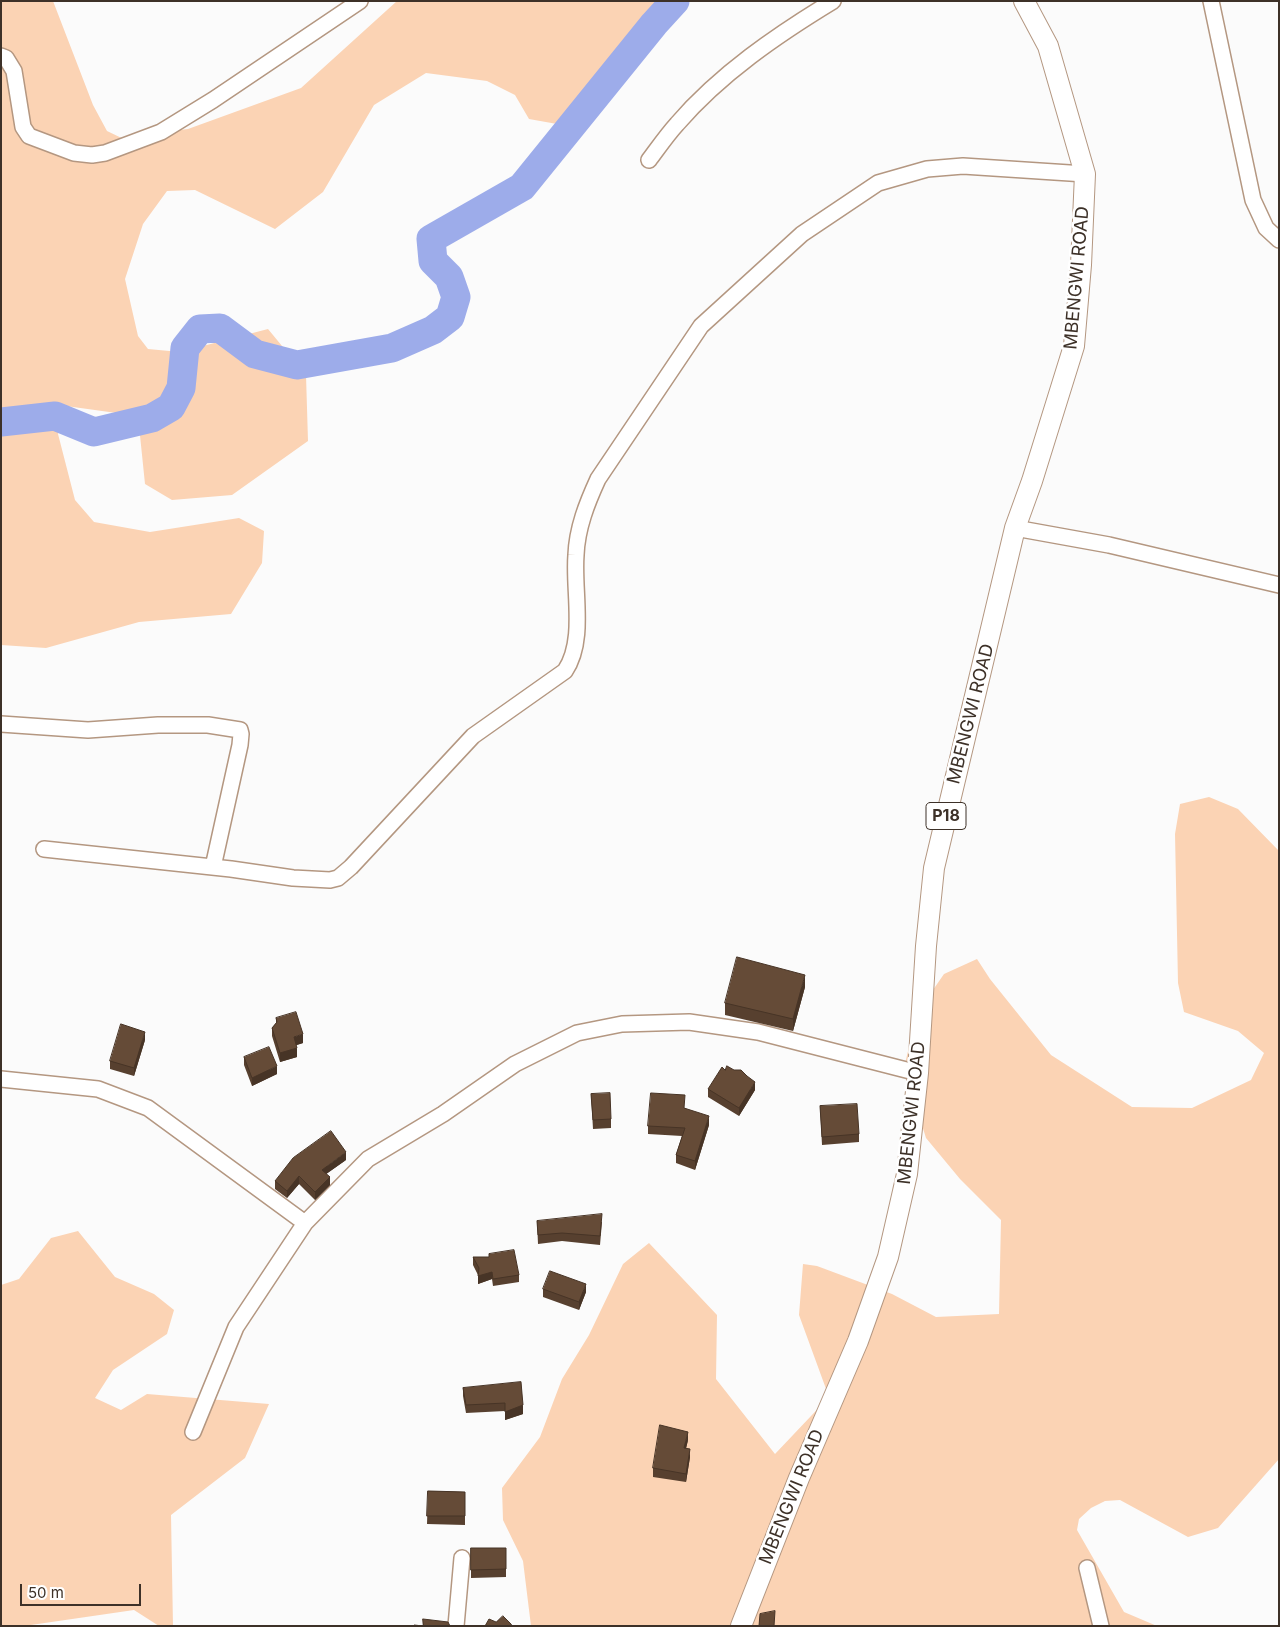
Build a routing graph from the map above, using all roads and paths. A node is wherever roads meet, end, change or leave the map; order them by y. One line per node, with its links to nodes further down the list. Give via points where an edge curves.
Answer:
1 (360, 1): 5 (street, via 161,132 92,155 74,153 29,136 23,127 14,71)
2 (833, 1): 6 (street, via 788,28 720,81 678,123)
3 (1024, 1): 7 (main road, MBENGWI ROAD / P18, via 1048,46)
4 (1211, 1): 8 (street, via 1254,200 1266,228)
5 (1, 56)
6 (649, 160)
7 (1085, 174): 9 (main road, MBENGWI ROAD / P18, via 1074,346); 13 (street, via 963,166 927,169 878,183 802,234 702,326 598,479 578,532 576,640 572,661 565,671 473,736 338,878 293,878)
8 (1279, 240)
9 (1015, 528): 10 (street, via 1137,551); 14 (main road, MBENGWI ROAD / P18, via 934,868)
10 (1279, 585)
11 (1, 724): 13 (street, via 88,730 158,724 208,725 240,730 240,745)
12 (44, 849): 13 (street)
13 (212, 867)
14 (918, 1073): 16 (street, via 758,1032 689,1022 622,1024 577,1033 514,1064 442,1114 368,1159); 21 (main road, MBENGWI ROAD / P18, via 907,1174 888,1257 858,1341 799,1478)
15 (1, 1078): 16 (street, via 98,1089 148,1108)
16 (305, 1224): 17 (street, via 236,1327)
17 (193, 1432)
18 (462, 1558): 20 (street)
19 (1087, 1568): 22 (street)
20 (456, 1626)
21 (741, 1626)
22 (1101, 1626)

